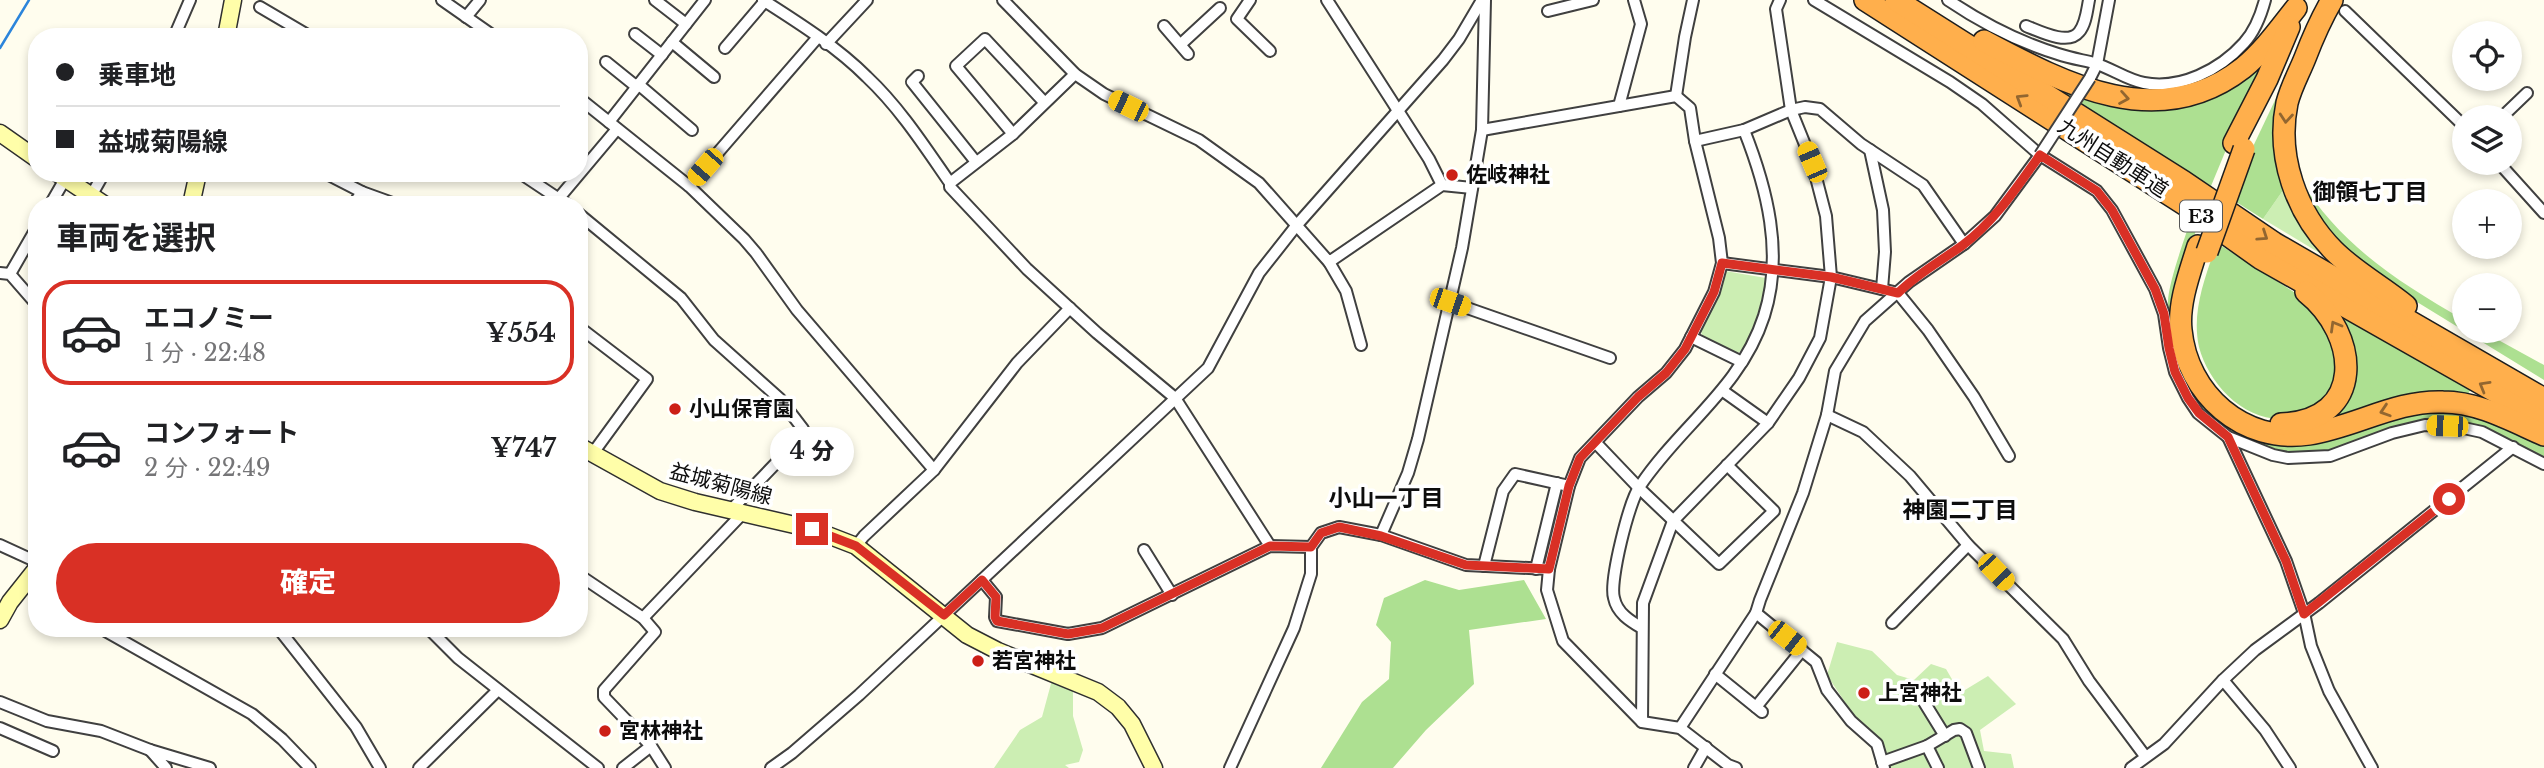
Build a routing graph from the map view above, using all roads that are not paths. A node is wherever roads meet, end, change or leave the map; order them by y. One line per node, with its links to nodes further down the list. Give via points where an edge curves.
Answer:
1 (190, 0): 34 (street)
2 (233, 0): 35 (main road)
3 (442, 0): 30 (street)
4 (480, 0): 30 (street)
5 (654, 0): 31 (street)
6 (705, 0): 31 (street)
7 (867, 0): 40 (street)
8 (1003, 0): 47 (street)
9 (1250, 0): 43 (street, via 1237,19)
10 (1327, 0): 58 (street)
11 (1483, 0): 58 (street, via 1451,49); 62 (street)
12 (1593, 0): 29 (street)
13 (1634, 0): 56 (street, via 1641,23)
14 (1693, 0): 52 (street)
15 (1780, 0): 57 (street, via 1776,9)
16 (1814, 0): 70 (street, via 1950,82)
17 (1865, 0): 92 (highway, 九州自動車道 / E3, one-way to 17)
18 (1896, 0): 106 (highway, 九州自動車道 / E3, one-way to 106, via 2274,243)
19 (1907, 0): 25 (highway, one-way to 25, via 2050,76 2094,92 2151,102 2208,88 2228,78 2263,48)
20 (1948, 0): 46 (street, via 2014,37)
21 (2089, 0): 33 (street, via 2075,36 2061,38)
22 (2109, 0): 46 (street)
23 (2265, 0): 46 (street, via 2246,41 2184,82 2140,83)
24 (764, 1): 40 (street); 42 (street)
25 (2299, 4): 67 (highway)
26 (2339, 6): 38 (highway); 59 (street)
27 (260, 7): 36 (street)
28 (1220, 8): 32 (street, via 1185,49)
29 (1548, 11)
30 (466, 17): 37 (street)
31 (686, 24): 41 (street)
32 (1164, 26)
33 (2026, 26)
34 (178, 28)
35 (228, 28)
36 (296, 28)
37 (482, 28)
38 (2315, 30): 67 (highway, via 2291,56); 106 (highway, one-way to 106, via 2287,105 2284,153 2292,184 2333,251)
39 (635, 34): 44 (street)
40 (822, 40): 77 (street, via 867,77 912,127); 79 (street)
41 (672, 42): 44 (street); 48 (street)
42 (725, 48)
43 (1270, 51)
44 (662, 55): 50 (street)
45 (606, 62): 50 (street)
46 (2097, 64): 70 (street, bridge)
47 (1076, 74): 53 (street); 88 (street, via 1104,94 1199,140 1259,183)
48 (714, 77)
49 (912, 82): 71 (street)
50 (638, 85): 60 (street); 61 (street)
51 (2527, 93): 54 (street)
52 (1675, 96): 56 (street); 66 (street, via 1690,108)
53 (1044, 103): 65 (street); 65 (street, via 985,39 956,66)
54 (2514, 105)
55 (588, 106): 60 (street)
56 (1619, 106): 62 (street)
57 (1791, 110): 63 (street); 68 (street, via 1820,109); 97 (street, via 1812,162 1826,216)
58 (1398, 111): 78 (street); 88 (street)
59 (2452, 115)
60 (613, 126): 72 (street); 79 (street)
61 (692, 130)
62 (1482, 130): 80 (street)
63 (1744, 130): 66 (street); 95 (street, via 1769,211)
64 (0, 132): 69 (main road)
65 (1013, 134): 71 (street)
66 (1695, 141): 94 (street)
67 (2239, 146): 91 (highway)
68 (1870, 150): 90 (street, via 1923,185); 98 (street, via 1883,210)
69 (28, 152)
70 (2040, 155): 90 (street, via 1995,216); 116 (street, via 2097,191 2112,210 2155,289 2175,372 2188,398 2206,421)
71 (976, 162): 77 (street)
72 (588, 164)
73 (2510, 175): 86 (street)
74 (70, 182): 82 (main road)
75 (343, 182): 81 (street)
76 (534, 182): 85 (street)
77 (950, 183): 102 (street, via 1027,270)
78 (1442, 185): 80 (street); 93 (street)
79 (689, 186): 124 (street, via 756,253 797,310)
80 (1472, 188): 101 (street)
81 (362, 192): 83 (street); 84 (street)
82 (91, 196)
83 (359, 196)
84 (373, 196)
85 (556, 196)
86 (2544, 213)
87 (588, 221): 128 (street, via 681,298 714,340 780,399 803,429 802,436)
88 (1296, 226): 93 (street); 110 (street, via 1259,273 1208,368)
89 (28, 240): 96 (street)
90 (1964, 244): 99 (street)
91 (2202, 249): 92 (highway, one-way to 92, via 2192,300 2196,360 2219,396 2244,414 2295,424 2323,411 2338,396 2346,375 2346,353 2331,319 2315,300); 115 (highway, one-way to 91, via 2479,407 2445,401 2400,406 2310,434 2287,435 2248,427 2208,397 2185,353 2181,315 2189,274)
92 (2260, 258): 113 (highway, 九州自動車道 / E3, one-way to 92)
93 (1329, 262): 105 (street, via 1346,292)
94 (1722, 263): 95 (street); 104 (street, via 1714,292)
95 (1773, 269): 97 (street); 108 (street, via 1764,318)
96 (5, 273): 100 (street)
97 (1831, 277): 98 (street); 114 (street, via 1819,338)
98 (1882, 289): 99 (street)
99 (1898, 293): 112 (street, via 1865,321 1835,371); 121 (street, via 1974,397)
100 (28, 296)
101 (1450, 302): 107 (street); 130 (street, via 1412,462)
102 (1070, 308): 110 (street); 124 (street, via 1017,363)
103 (588, 334): 118 (street, via 647,379)
104 (1691, 337): 108 (street); 117 (street, via 1666,373)
105 (1361, 345)
106 (2456, 348): 111 (highway, 九州自動車道 / E3)
107 (1610, 358)
108 (1742, 362): 109 (street)
109 (1723, 391): 114 (street); 127 (street)
110 (1175, 398): 134 (street); 142 (street)
111 (2544, 399)
112 (1827, 415): 132 (street, via 1863,432 1910,476); 145 (street)
113 (2544, 419)
114 (1768, 423): 123 (street)
115 (2544, 435)
116 (2228, 437): 119 (street, via 2288,458 2330,456 2425,425 2482,432); 146 (street, via 2286,561)
117 (1596, 443): 126 (street, via 1580,458); 127 (street)
118 (588, 447)
119 (2513, 447): 122 (street); 146 (street)
120 (588, 450): 128 (main road, 益城菊陽線, via 660,491)
121 (2009, 456)
122 (2544, 464)
123 (1727, 465): 129 (street); 129 (street, via 1774,511 1719,564)
124 (934, 470): 133 (street)
125 (1557, 483): 126 (street); 138 (street, via 1514,474 1503,491); 139 (street)
126 (1569, 486): 140 (street)
127 (1638, 488): 129 (street); 151 (street, via 1617,563 1613,596 1617,608)
128 (737, 511): 133 (main road, 益城菊陽線, via 812,529); 148 (street)
129 (1673, 521): 151 (street, via 1643,603)
130 (1381, 536): 135 (street, via 1339,527 1321,533); 138 (street, via 1466,565)
131 (0, 545): 137 (street)
132 (1968, 545): 150 (street); 170 (street, via 2063,639)
133 (856, 546): 147 (main road, 益城菊陽線)
134 (1270, 546): 135 (street); 144 (street)
135 (1311, 547): 183 (street, via 1311,574 1294,628)
136 (1144, 550): 144 (street)
137 (28, 558)
138 (1484, 566): 139 (street)
139 (1536, 569): 140 (street)
140 (1549, 569): 161 (street, via 1547,590 1563,641)
141 (28, 579): 149 (main road)
142 (982, 580): 144 (street, via 996,597 997,621 1068,634 1102,628); 147 (street)
143 (588, 581): 148 (street)
144 (1172, 595)
145 (1756, 614): 155 (street); 156 (street)
146 (2304, 614): 157 (street); 189 (street, via 2329,691)
147 (944, 615): 181 (street, via 839,714); 182 (main road, 益城菊陽線, via 967,635 1098,692 1132,724)
148 (643, 618): 165 (street, via 655,632 604,690 604,698)
149 (0, 620)
150 (1892, 623)
151 (1642, 628): 161 (street)
152 (116, 637): 175 (street, via 252,715)
153 (285, 637): 171 (street, via 356,727)
154 (437, 637): 158 (street)
155 (1802, 650): 156 (street, via 1759,710); 172 (street, via 1816,662 1827,690 1851,721 1877,744)
156 (1715, 674): 163 (street)
157 (2223, 680): 170 (street, via 2164,744); 188 (street)
158 (498, 690): 177 (street); 178 (street)
159 (0, 702): 168 (street, via 47,721 101,731)
160 (1924, 702): 164 (street)
161 (1642, 722): 163 (street)
162 (0, 728): 169 (street)
163 (1680, 728): 167 (street)
164 (1945, 736): 166 (street); 187 (street, via 1960,729 1966,733)
165 (651, 746): 179 (street); 180 (street)
166 (1927, 746): 172 (street); 186 (street)
167 (1706, 747): 184 (street); 185 (street)
168 (149, 750): 173 (street); 174 (street)
169 (53, 751)
170 (2139, 764)
171 (378, 765): 176 (street)
172 (1883, 765)
173 (166, 768)
174 (211, 768)
175 (310, 768)
176 (367, 768)
177 (419, 768)
178 (598, 768)
179 (623, 768)
180 (665, 768)
181 (771, 768)
182 (1154, 768)
183 (1230, 768)
184 (1694, 768)
185 (1736, 768)
186 (1938, 768)
187 (1979, 768)
188 (2290, 768)
189 (2372, 768)

